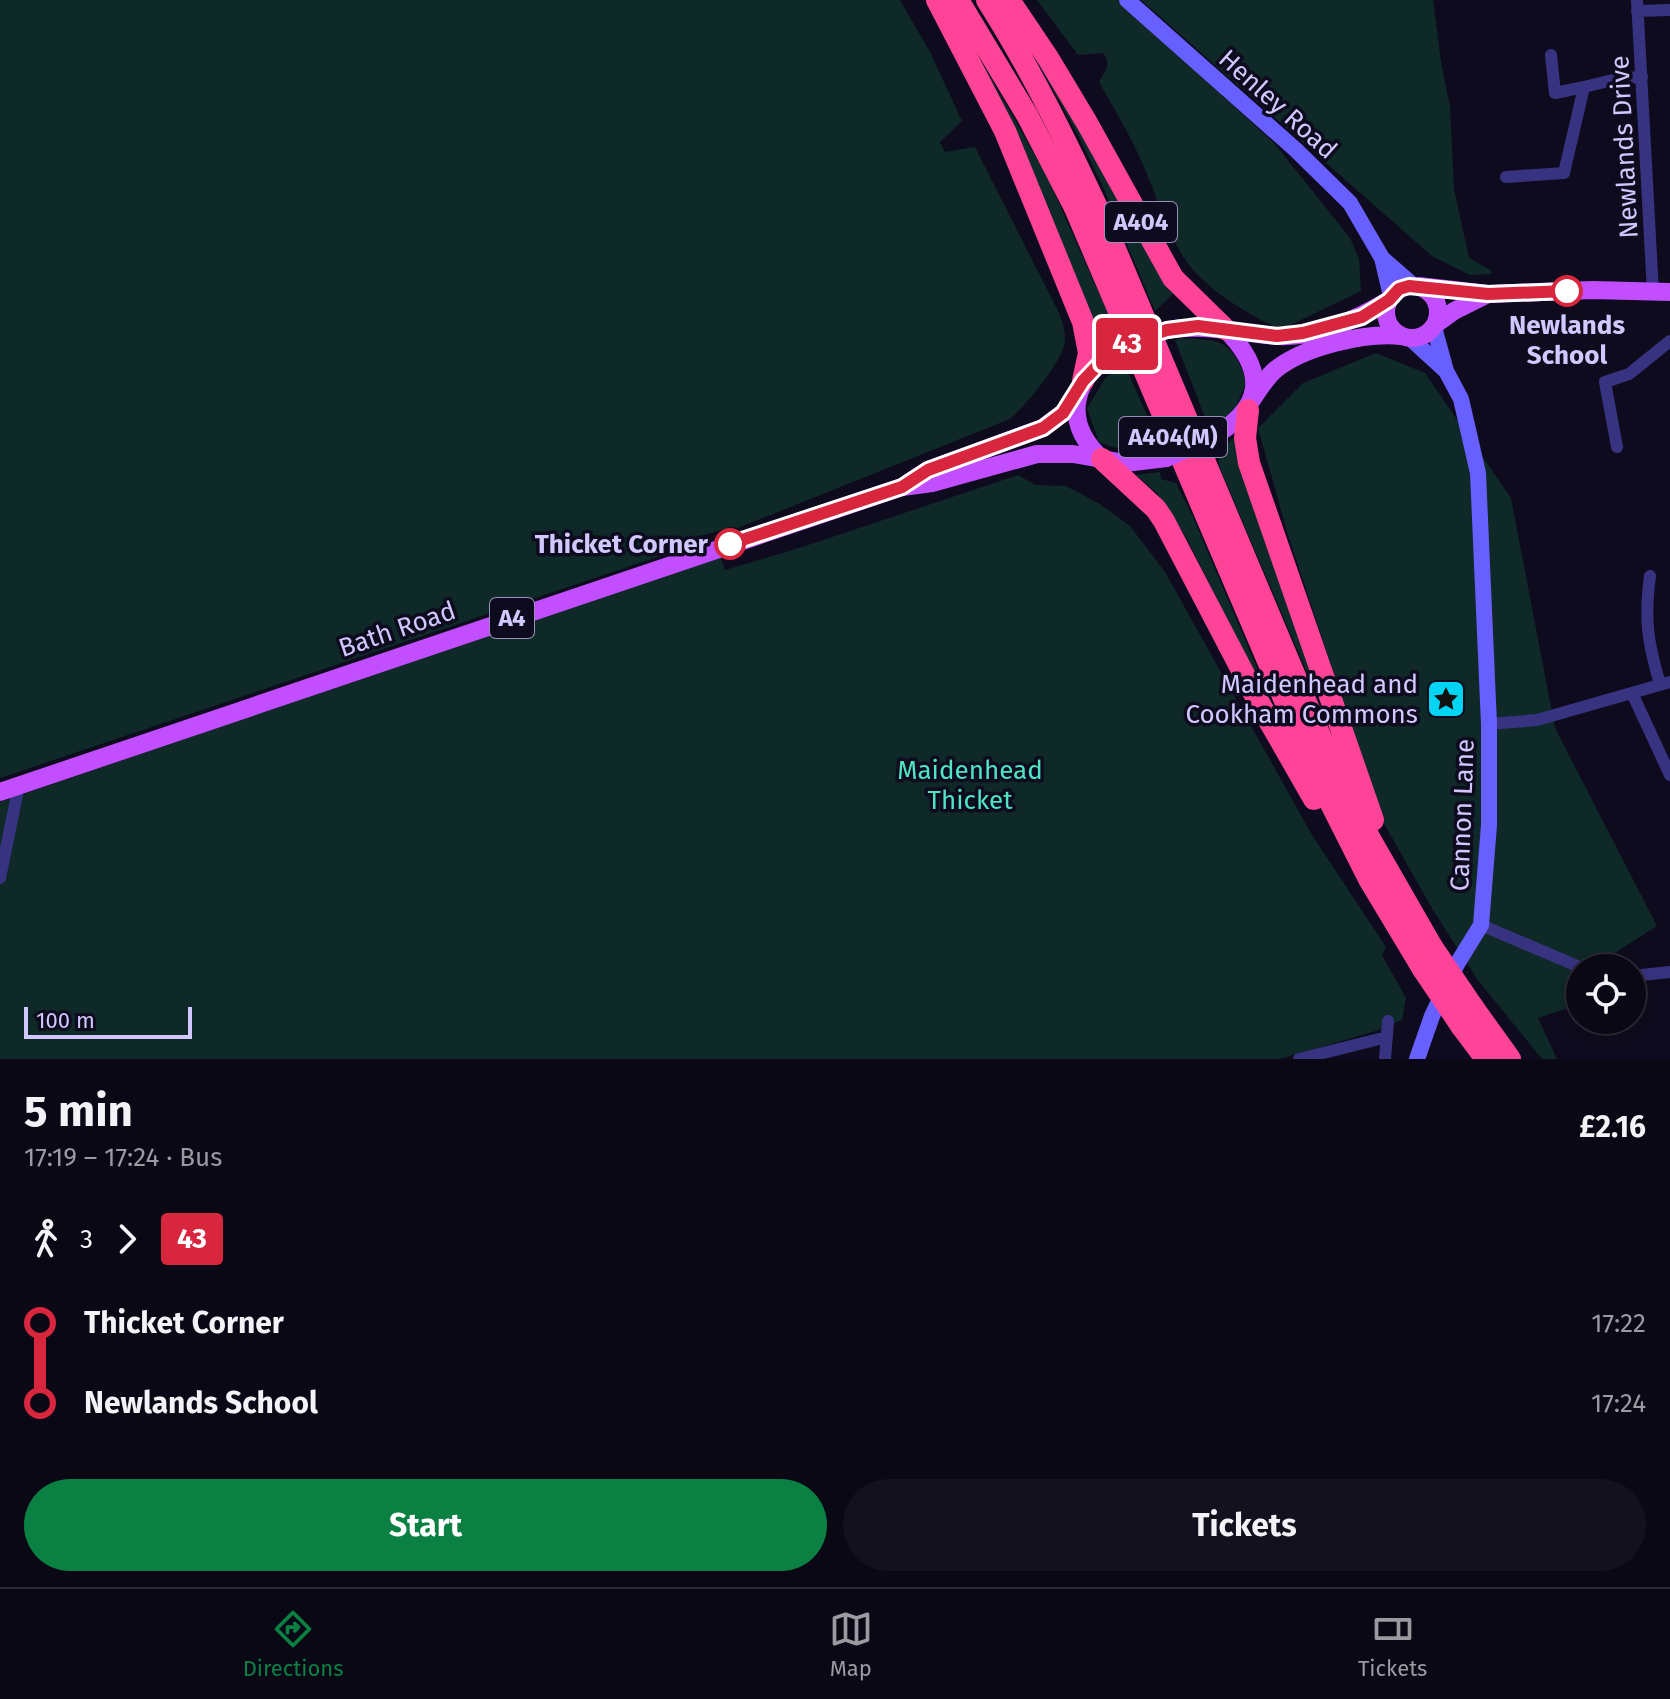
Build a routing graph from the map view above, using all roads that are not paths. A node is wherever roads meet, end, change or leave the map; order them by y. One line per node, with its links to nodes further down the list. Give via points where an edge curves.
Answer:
1 (937, 0): 22 (highway, via 1005,131 1083,322 1089,353)
2 (958, 0): 34 (highway, A404(M), via 1075,208 1317,776)
3 (987, 0): 34 (highway, A404(M), via 1039,88 1102,218)
4 (1009, 0): 18 (highway, A404, via 1087,123 1173,278)
5 (1127, 0): 12 (street, Henley Road, via 1350,203)
6 (1637, 5): 7 (street); 9 (street, Newlands Drive)
7 (1670, 10)
8 (1551, 55): 10 (street, via 1555,93)
9 (1642, 77): 10 (street); 14 (street, Newlands Drive)
10 (1584, 87): 11 (street, via 1564,173)
11 (1506, 177)
12 (1382, 258): 13 (street, Henley Road); 16 (street, Henley Road)
13 (1416, 286): 15 (main road); 16 (main road, via 1404,287); 17 (main road, via 1435,298)
14 (1662, 292): 15 (main road)
15 (1488, 294): 17 (main road)
16 (1390, 298): 18 (main road, via 1355,320 1303,333 1277,336); 19 (main road, via 1386,317)
17 (1435, 326): 19 (main road, via 1423,336); 21 (street, Cannon Lane)
18 (1225, 329): 22 (main road, bridge, via 1167,330 1120,348); 23 (main road, via 1251,364)
19 (1405, 337): 21 (street, Cannon Lane); 23 (main road, via 1369,335 1294,358 1273,372)
20 (1670, 341): 24 (street, via 1629,374 1605,382)
21 (1446, 371): 30 (street, Cannon Lane, via 1461,399 1478,473)
22 (1081, 386): 25 (main road, via 1076,410 1080,430); 26 (main road, Bath Road / A4, via 1063,413 1043,428 928,470)
23 (1250, 405): 25 (main road, bridge, via 1210,438 1166,458 1135,463); 34 (highway, A404(M), via 1245,438 1249,463)
24 (1617, 447)
25 (1102, 459): 26 (main road, Bath Road / A4, via 1037,454); 34 (highway, A404(M), via 1164,521 1297,771)
26 (902, 487): 32 (main road, Bath Road / A4)
27 (1650, 576): 28 (street, via 1647,630)
28 (1665, 683): 29 (street)
29 (1632, 693): 30 (street, via 1537,720); 31 (street)
30 (1489, 724): 36 (street, Cannon Lane, via 1489,825)
31 (1670, 775)
32 (19, 785): 33 (main road, Bath Road / A4); 35 (street)
33 (0, 792)
34 (1379, 877): 45 (highway, A404(M), bridge, via 1423,969); 46 (highway, A404(M), bridge)
35 (0, 878)
36 (1481, 925): 37 (street); 44 (street, Cannon Lane, via 1432,1016)
37 (1566, 961)
38 (1670, 972): 39 (street)
39 (1646, 975)
40 (1388, 1021): 41 (street)
41 (1387, 1037): 42 (street); 43 (street)
42 (1299, 1059)
43 (1385, 1059)
44 (1417, 1059)
45 (1486, 1059)
46 (1510, 1059)

